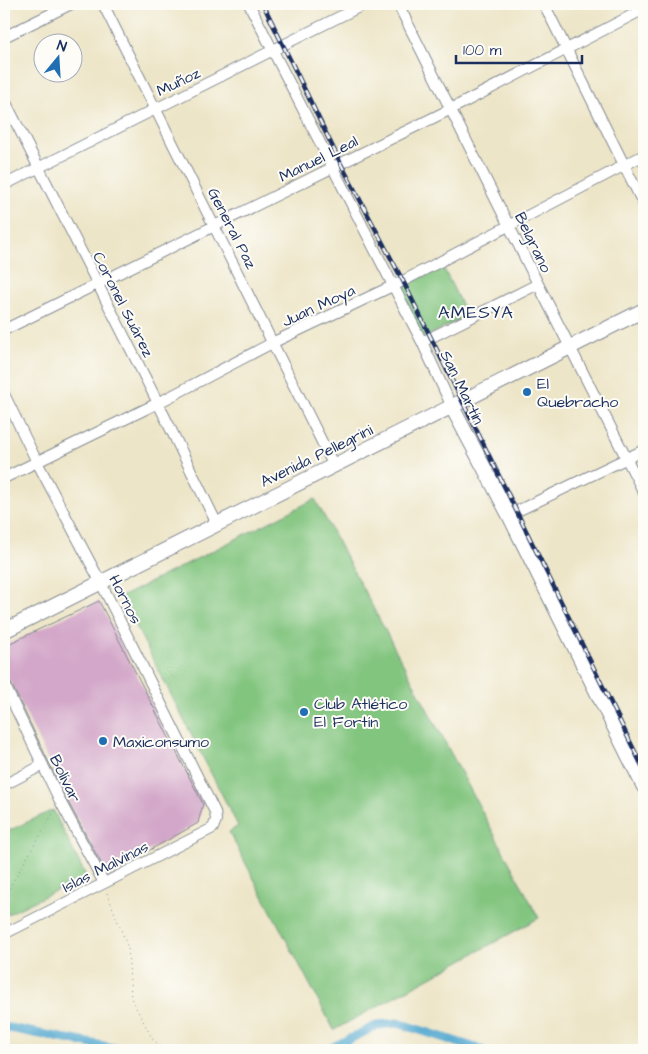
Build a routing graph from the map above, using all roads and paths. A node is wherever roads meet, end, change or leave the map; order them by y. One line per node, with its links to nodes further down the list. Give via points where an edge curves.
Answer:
1 (71, 4): 8 (street)
2 (104, 4): 12 (street, General Paz)
3 (249, 4): 10 (street, San Martín)
4 (365, 4): 10 (street, Muñoz)
5 (398, 4): 13 (street, Belgrano)
6 (544, 4): 9 (street)
7 (644, 9): 9 (street, Manuel Leal)
8 (4, 37)
9 (566, 49): 13 (street, Manuel Leal); 15 (street)
10 (272, 51): 12 (street, Muñoz); 17 (street, San Martín)
11 (4, 99): 16 (street, Coronel Suárez)
12 (156, 109): 16 (street, Muñoz); 21 (street, General Paz)
13 (451, 109): 17 (street, Manuel Leal); 20 (street, Belgrano)
14 (644, 156): 15 (street, Juan Moya)
15 (624, 165): 19 (street); 20 (street, Juan Moya)
16 (39, 168): 18 (street, Muñoz); 23 (street, Coronel Suárez)
17 (332, 168): 21 (street, Manuel Leal); 24 (street, San Martín)
18 (4, 186)
19 (644, 205)
20 (509, 225): 22 (street, Belgrano); 24 (street, Juan Moya)
21 (215, 226): 23 (street, Manuel Leal); 27 (street, General Paz)
22 (538, 284): 28 (street); 29 (street, Belgrano)
23 (98, 285): 26 (street, Manuel Leal); 31 (street, Coronel Suárez)
24 (392, 286): 27 (street, Juan Moya); 28 (street, San Martín)
25 (644, 310): 29 (main road, Avenida Pellegrini)
26 (4, 330)
27 (274, 342): 31 (street, Juan Moya); 36 (street, General Paz)
28 (422, 342): 32 (street, San Martín)
29 (570, 347): 32 (main road, Avenida Pellegrini); 34 (street, Belgrano)
30 (4, 394): 35 (street, Hornos)
31 (158, 403): 35 (street, Juan Moya); 40 (street, Coronel Suárez)
32 (452, 407): 36 (main road, Avenida Pellegrini); 39 (main road, San Martín)
33 (644, 450): 34 (street)
34 (627, 458): 38 (street, Belgrano); 39 (street)
35 (37, 462): 37 (street, Juan Moya); 41 (street, Hornos)
36 (334, 466): 40 (main road, Avenida Pellegrini)
37 (4, 478)
38 (644, 493)
39 (509, 515): 46 (main road, San Martín)
40 (217, 524): 41 (main road, Avenida Pellegrini)
41 (101, 583): 42 (main road, Avenida Pellegrini); 48 (street, Hornos, via 216,812)
42 (4, 631)
43 (4, 684): 44 (street, Bolívar)
44 (43, 765): 45 (street); 47 (street, Bolívar)
45 (4, 785)
46 (644, 787)
47 (60, 801): 49 (street, Bolívar); 50 (path)
48 (216, 820): 49 (street, Islas Malvinas, via 213,828)
49 (104, 883): 51 (street, Islas Malvinas); 52 (path, via 128,948 131,998 154,1040)
50 (4, 897)
51 (4, 934)
52 (166, 1050)

